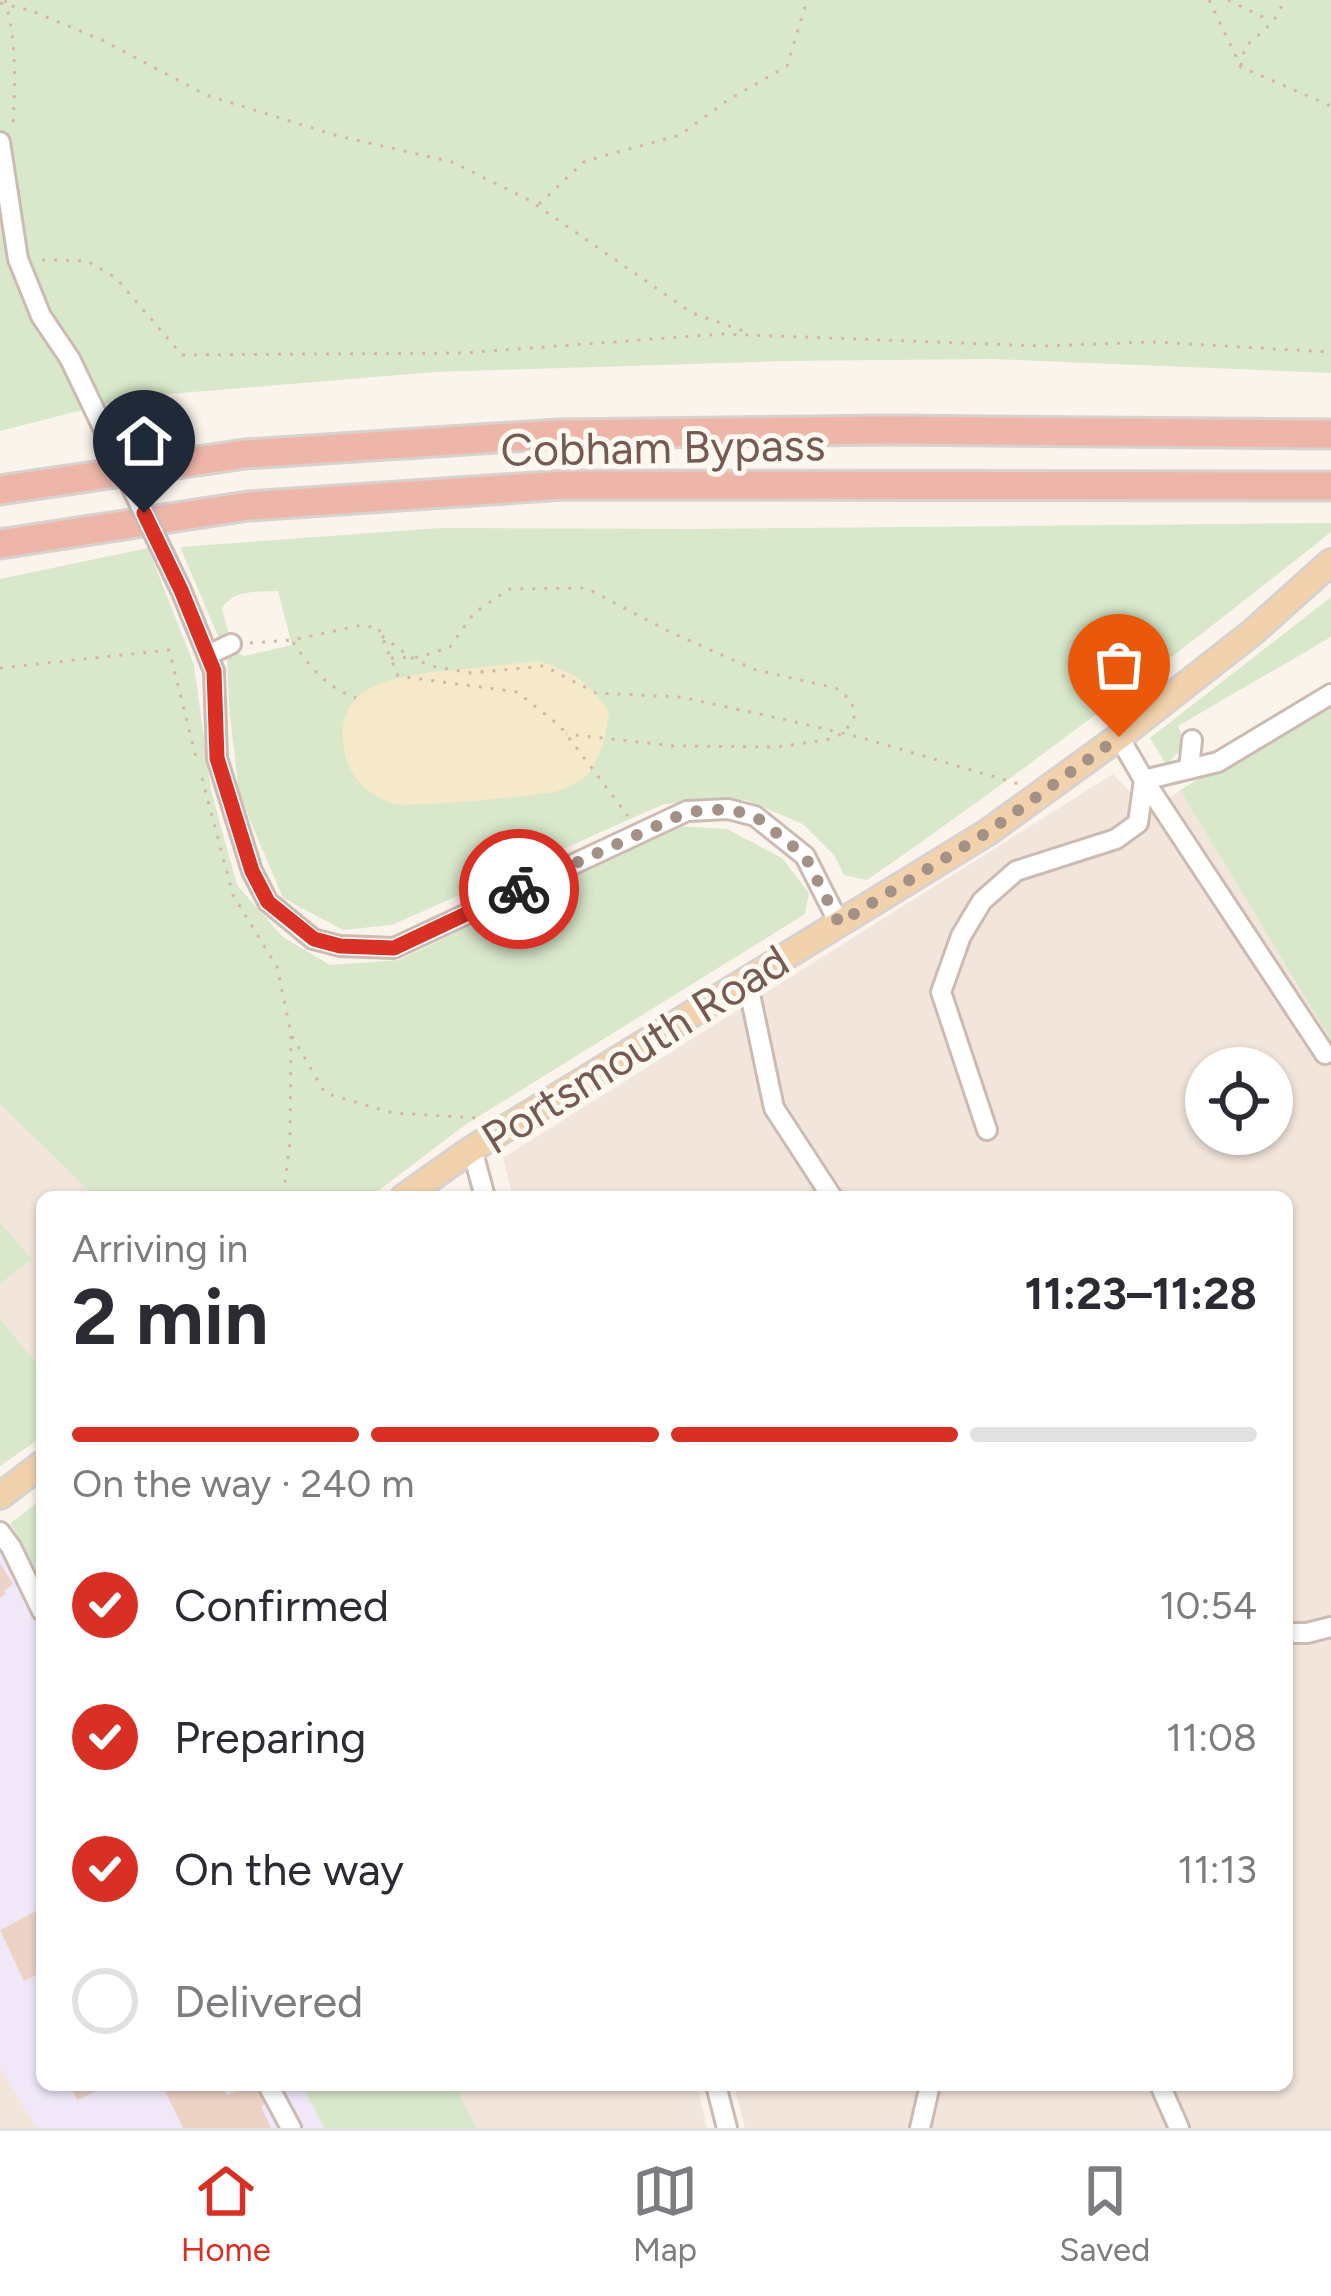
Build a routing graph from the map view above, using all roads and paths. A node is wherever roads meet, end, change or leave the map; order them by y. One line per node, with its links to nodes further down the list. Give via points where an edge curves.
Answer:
1 (807, 0): 10 (path, via 787,67 680,135 585,161)
2 (1209, 0): 7 (path)
3 (1228, 0): 6 (path)
4 (1286, 0): 6 (path)
5 (0, 3): 10 (path, via 102,40 206,94 452,162)
6 (1273, 22): 7 (path, via 1245,47)
7 (1240, 68): 8 (path)
8 (1331, 106)
9 (0, 142): 11 (street)
10 (537, 205): 12 (path, via 692,313)
11 (18, 260): 12 (path, via 87,261 116,278 182,355 462,353); 24 (street, bridge)
12 (756, 335): 13 (path)
13 (1331, 352)
14 (1331, 434): 16 (highway, Cobham Bypass, via 559,434 245,454)
15 (1331, 486): 17 (highway, Cobham Bypass, via 566,485 248,506)
16 (0, 490)
17 (0, 544)
18 (1331, 562): 32 (main road, Portsmouth Road)
19 (382, 636): 20 (path, via 378,627 358,626); 25 (path); 26 (path)
20 (292, 640): 21 (path); 29 (path, via 311,670)
21 (231, 644): 24 (street)
22 (182, 647): 23 (path)
23 (169, 650): 27 (path); 40 (path, via 233,895 277,967)
24 (208, 656): 38 (street, via 217,758 252,871 268,902 314,939 394,948 668,819 728,809 755,816 805,856)
25 (410, 657): 26 (path); 30 (path, via 471,673 544,666 596,693 680,697); 30 (path, via 450,646 474,614 509,589 586,588 756,670 836,688 852,701 854,718)
26 (391, 658): 31 (path, via 398,676 517,692)
27 (0, 668)
28 (1331, 694): 34 (street, via 1218,762)
29 (356, 698)
30 (844, 733): 31 (path, via 776,746); 36 (path)
31 (566, 734): 37 (path)
32 (1119, 737): 35 (street); 36 (main road, Portsmouth Road)
33 (1192, 740): 34 (street)
34 (1189, 769): 35 (street)
35 (1144, 780): 41 (street); 43 (street, via 1138,823 1116,839 1016,871 982,902 962,936 941,992)
36 (1043, 792): 38 (main road, Portsmouth Road)
37 (629, 817)
38 (839, 923): 39 (main road, Portsmouth Road)
39 (747, 980): 44 (main road, Portsmouth Road); 48 (street, via 774,1108)
40 (291, 1034): 42 (path, via 325,1093 393,1114); 45 (path)
41 (1324, 1054)
42 (478, 1118)
43 (987, 1130)
44 (472, 1149): 46 (main road, Portsmouth Road); 47 (street)
45 (284, 1191)
46 (412, 1191)
47 (483, 1191)
48 (828, 1191)
49 (36, 1469): 50 (main road)
50 (0, 1496)
51 (0, 1532): 52 (street)
52 (36, 1598)
53 (1331, 1627): 54 (street)
54 (1293, 1633)
55 (271, 2091): 59 (street)
56 (718, 2091): 60 (street)
57 (1163, 2091): 62 (street)
58 (927, 2093): 61 (street)
59 (291, 2128)
60 (727, 2128)
61 (920, 2128)
62 (1179, 2128)

